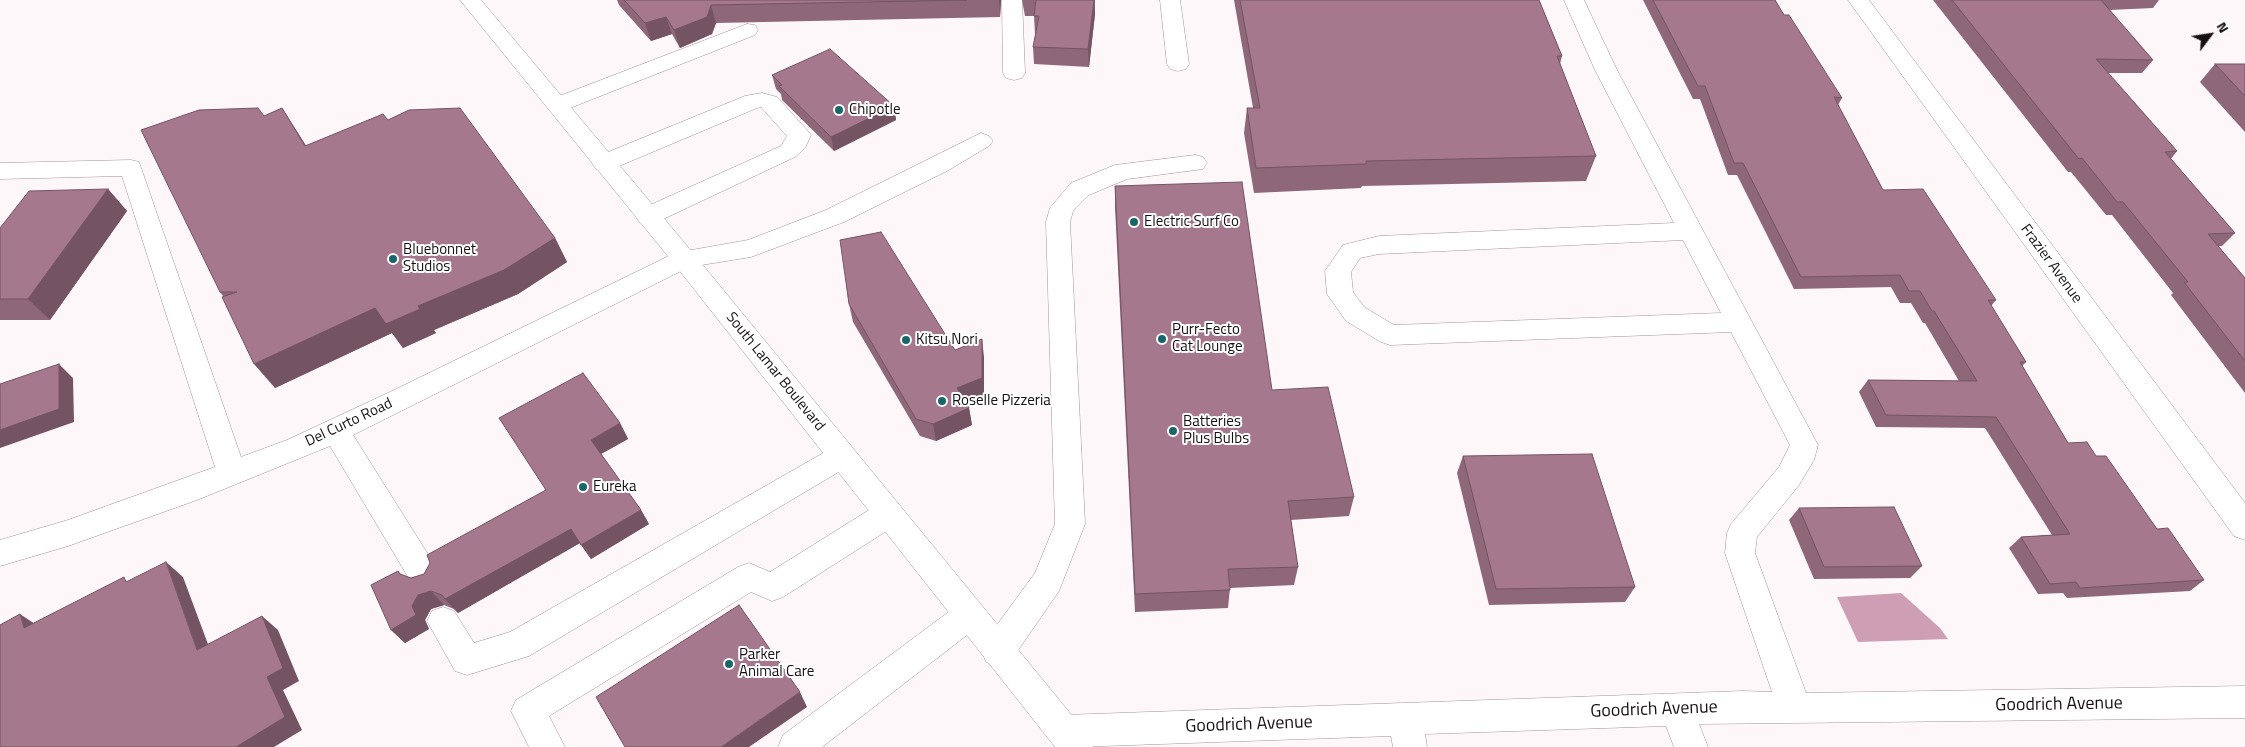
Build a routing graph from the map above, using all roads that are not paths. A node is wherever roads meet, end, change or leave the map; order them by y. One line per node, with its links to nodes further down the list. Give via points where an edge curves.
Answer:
1 (470, 0): 9 (street, South Lamar Boulevard)
2 (1012, 0): 8 (street)
3 (1170, 0): 7 (street)
4 (1574, 0): 15 (street, via 1606,70)
5 (1858, 0): 22 (street, Frazier Avenue)
6 (747, 30): 9 (street)
7 (1178, 64)
8 (1014, 74)
9 (557, 105): 11 (street, South Lamar Boulevard)
10 (981, 141): 16 (street, Del Curto Road, via 835,216 751,248)
11 (604, 163): 14 (street, South Lamar Boulevard); 14 (street, via 753,101 770,102 800,135 789,151)
12 (1195, 164): 27 (street, via 1123,171 1080,189 1062,208 1058,222 1070,524 1048,581)
13 (0, 170): 20 (street, via 131,168)
14 (648, 216): 16 (street, South Lamar Boulevard)
15 (1691, 231): 17 (street); 17 (street, via 1379,245 1352,250 1338,271 1340,294 1355,314 1390,335)
16 (684, 259): 18 (street, Del Curto Road); 19 (street, South Lamar Boulevard)
17 (1739, 322): 29 (street, via 1804,445 1788,476 1742,533 1740,553)
18 (335, 430): 20 (street, Del Curto Road); 24 (street)
19 (842, 456): 21 (street, South Lamar Boulevard); 26 (street, via 518,646 467,660)
20 (232, 473): 23 (street, Del Curto Road, via 68,533)
21 (888, 514): 25 (street, South Lamar Boulevard); 33 (street, via 772,587 749,576 528,711)
22 (2245, 527)
23 (0, 553)
24 (425, 577)
25 (969, 615): 27 (street, South Lamar Boulevard); 34 (street)
26 (443, 621)
27 (998, 651): 32 (street, South Lamar Boulevard)
28 (2245, 702): 29 (street, Goodrich Avenue)
29 (1795, 709): 30 (street, Goodrich Avenue)
30 (1677, 710): 31 (street, Goodrich Avenue); 35 (street)
31 (1408, 733): 32 (street, Goodrich Avenue)
32 (1070, 739)
33 (548, 747)
34 (795, 747)
35 (1691, 747)

